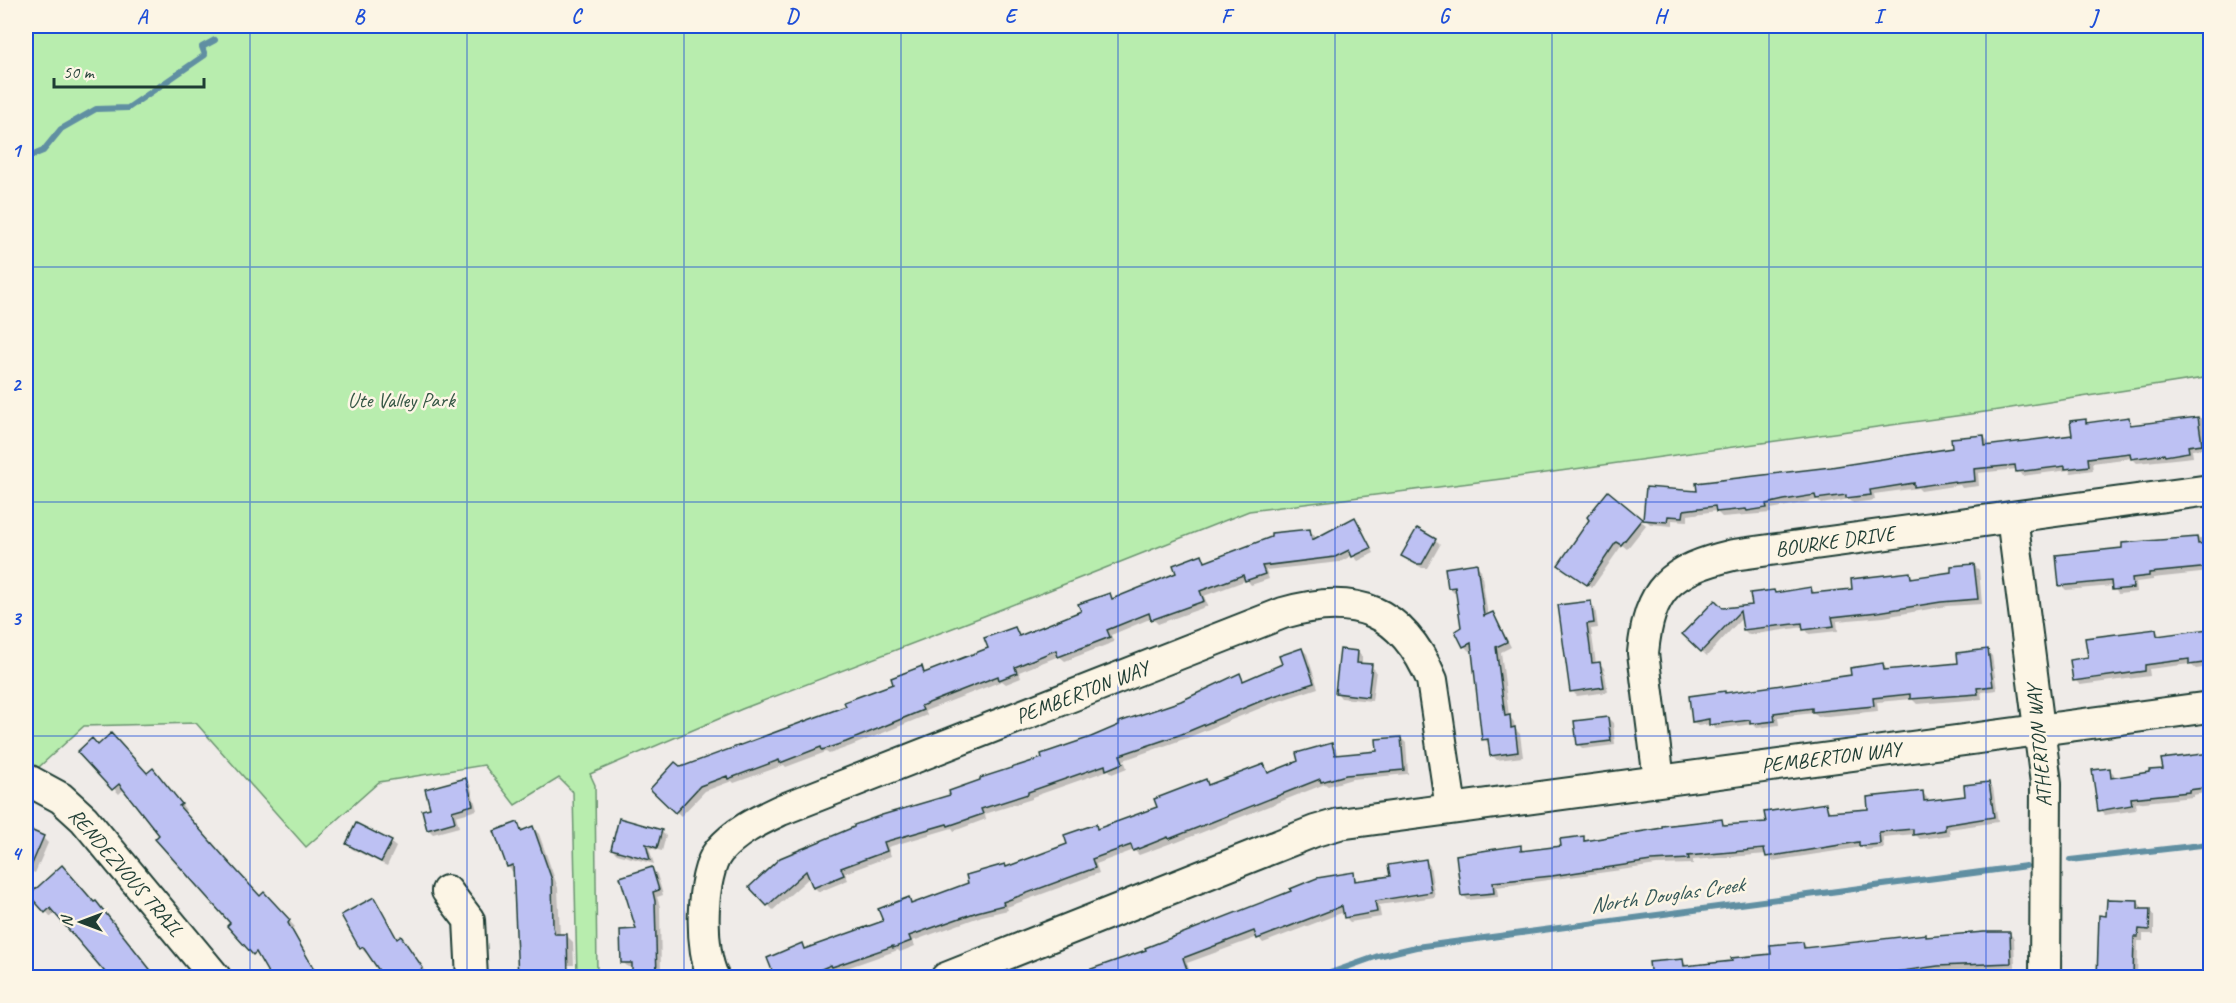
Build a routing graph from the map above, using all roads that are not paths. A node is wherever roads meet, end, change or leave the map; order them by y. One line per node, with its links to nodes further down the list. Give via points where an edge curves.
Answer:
1 (2211, 490): 2 (street, BOURKE DRIVE)
2 (2012, 517): 4 (street, ATHERTON WAY); 6 (street, BOURKE DRIVE, via 1733,555 1706,561 1657,587 1648,615 1643,654)
3 (2211, 707): 4 (street, PEMBERTON WAY)
4 (2040, 730): 6 (street, PEMBERTON WAY); 13 (street, ATHERTON WAY, via 2046,783)
5 (26, 779): 9 (street, RENDEZVOUS TRAIL, via 61,798 84,819)
6 (1659, 780): 7 (street, PEMBERTON WAY)
7 (1451, 807): 11 (street, PEMBERTON WAY, via 1432,680 1394,614 1349,604 1307,606 754,823 713,849 703,922 708,968); 12 (street, PEMBERTON WAY, via 1315,831)
8 (447, 891): 10 (street, via 469,920)
9 (216, 978)
10 (472, 978)
11 (714, 978)
12 (946, 978)
13 (2045, 978)

